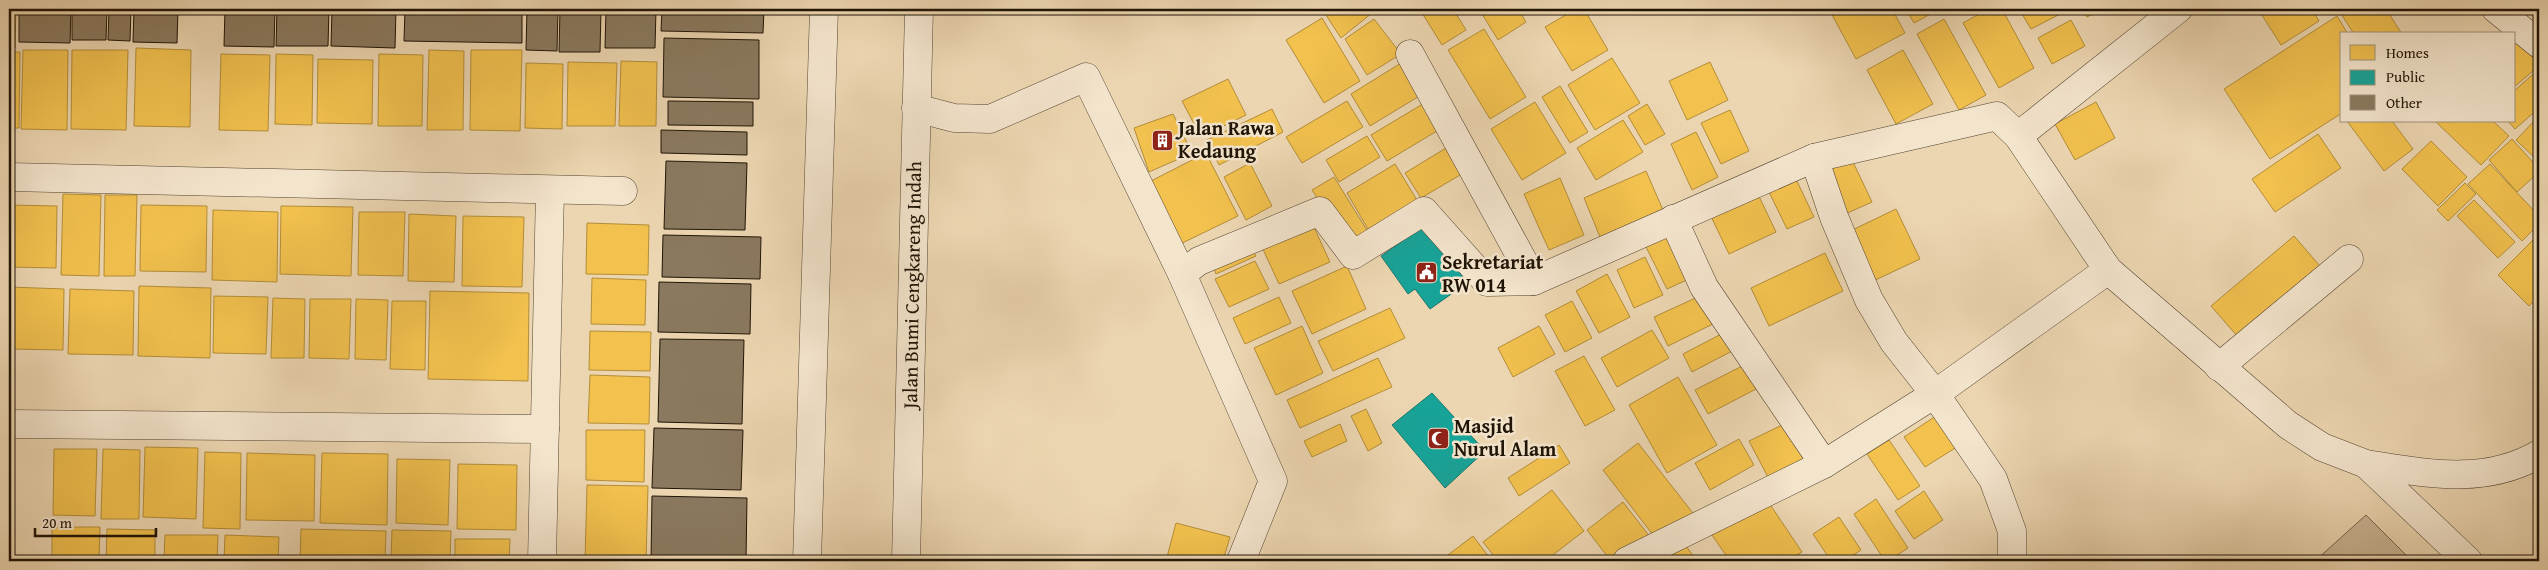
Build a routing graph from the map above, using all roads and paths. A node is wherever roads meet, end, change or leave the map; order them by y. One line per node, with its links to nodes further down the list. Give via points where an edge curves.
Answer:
1 (824, 9): 26 (street)
2 (919, 9): 7 (street, Jalan Bumi Cengkareng Indah)
3 (2178, 9): 8 (street)
4 (2496, 9): 5 (street)
5 (2539, 44)
6 (1410, 54): 17 (street)
7 (916, 108): 16 (street, via 954,118 990,119 1086,77); 27 (street, Jalan Bumi Cengkareng Indah)
8 (2018, 136): 9 (street, via 1997,116); 15 (street)
9 (1814, 158): 13 (street); 19 (street, via 1834,217 1869,300 1894,342)
10 (9, 177): 11 (street)
11 (550, 190): 12 (street); 21 (street)
12 (623, 191)
13 (1673, 219): 17 (street); 23 (street, via 1704,287)
14 (2350, 259): 18 (street)
15 (2108, 270): 18 (street); 19 (street)
16 (1182, 274): 17 (street, via 1199,261 1320,211 1353,255 1424,211 1488,282); 28 (street, via 1273,481)
17 (1534, 281)
18 (2220, 366): 24 (street, via 2288,425 2322,447)
19 (1935, 394): 23 (street); 30 (street, via 1992,479 2012,531)
20 (9, 424): 21 (street)
21 (545, 429): 25 (street)
22 (2539, 454): 24 (street, via 2520,466 2468,474 2437,474)
23 (1824, 464): 29 (street)
24 (2366, 464): 31 (street)
25 (542, 561)
26 (807, 561)
27 (906, 561)
28 (1241, 561)
29 (1627, 561)
30 (2012, 561)
31 (2468, 561)

